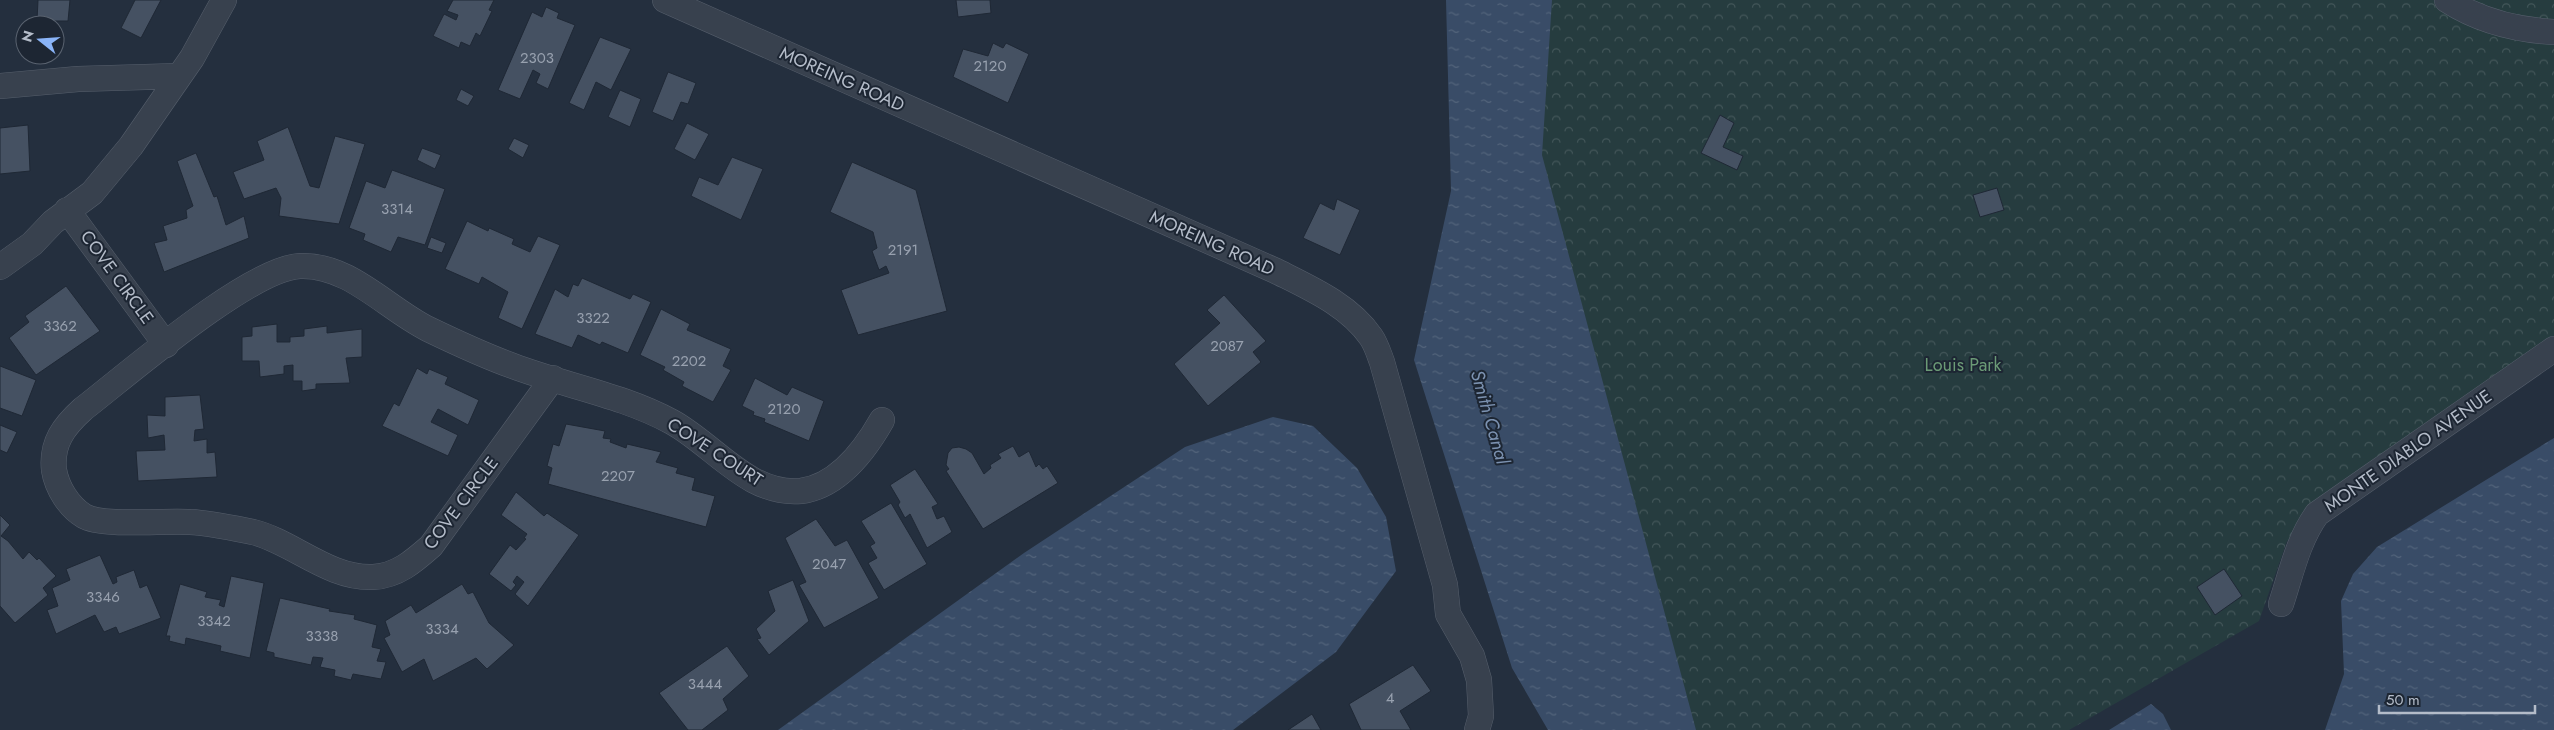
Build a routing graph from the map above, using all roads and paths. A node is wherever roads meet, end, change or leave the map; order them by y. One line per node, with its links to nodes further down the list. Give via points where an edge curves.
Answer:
1 (224, 0): 6 (street)
2 (665, 0): 4 (street, MOREING ROAD)
3 (2447, 0): 5 (street, via 2480,17 2532,31)
4 (700, 7): 15 (street, MOREING ROAD, via 1276,271 1358,320 1372,338 1382,362 1445,584 1448,614 1472,656 1479,680 1481,716)
5 (2554, 32)
6 (179, 76): 7 (street, via 78,79); 8 (street, via 131,146 92,192)
7 (0, 86)
8 (68, 210): 9 (street, via 32,244); 10 (street, COVE CIRCLE)
9 (0, 267)
10 (166, 344): 12 (street, COVE CIRCLE, via 236,293 277,271 298,266 321,266 340,272 426,328 514,366); 12 (street, COVE CIRCLE, via 83,409 57,440 52,456 55,477 73,507 86,517 108,522 191,522 255,533 347,574 372,577 394,572 431,546)
11 (2554, 349): 14 (street, MONTE DIABLO AVENUE, via 2317,514 2300,546)
12 (553, 378): 13 (street, COVE COURT, via 590,388 673,422 732,466 774,489 800,491 819,487 837,475 869,443)
13 (882, 420)
14 (2281, 604)
15 (1477, 730)

